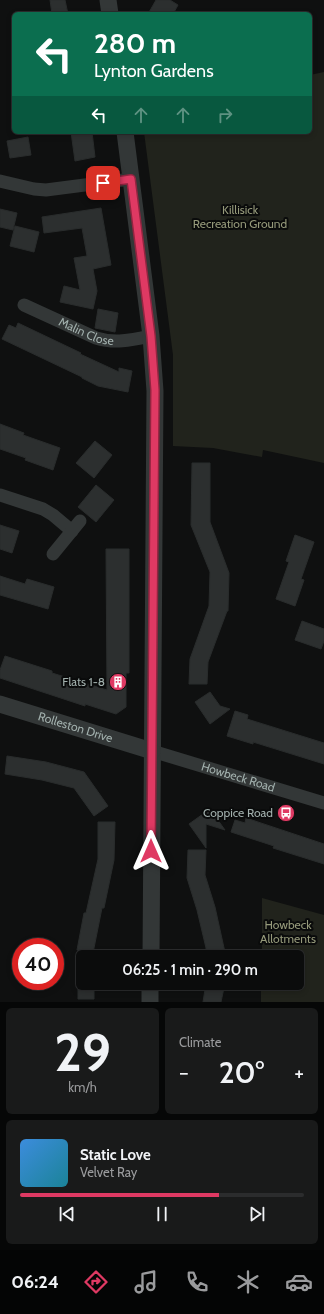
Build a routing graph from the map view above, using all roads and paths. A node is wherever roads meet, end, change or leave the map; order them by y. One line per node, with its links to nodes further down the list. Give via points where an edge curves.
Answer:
1 (108, 0): 2 (street)
2 (110, 12)
3 (125, 134): 4 (street)
4 (131, 179): 5 (street, via 46,190); 7 (street)
5 (0, 181)
6 (24, 305): 7 (street, Malin Close, via 106,342 123,342)
7 (151, 336): 13 (street, via 155,390)
8 (0, 495): 10 (street, via 43,509)
9 (80, 521): 10 (street)
10 (72, 531): 11 (street)
11 (53, 554)
12 (0, 704): 13 (street, Rolleston Drive)
13 (152, 751): 14 (street, Howbeck Road); 15 (street)
14 (324, 803)
15 (150, 950)
16 (150, 990): 17 (street)
17 (150, 1002)

